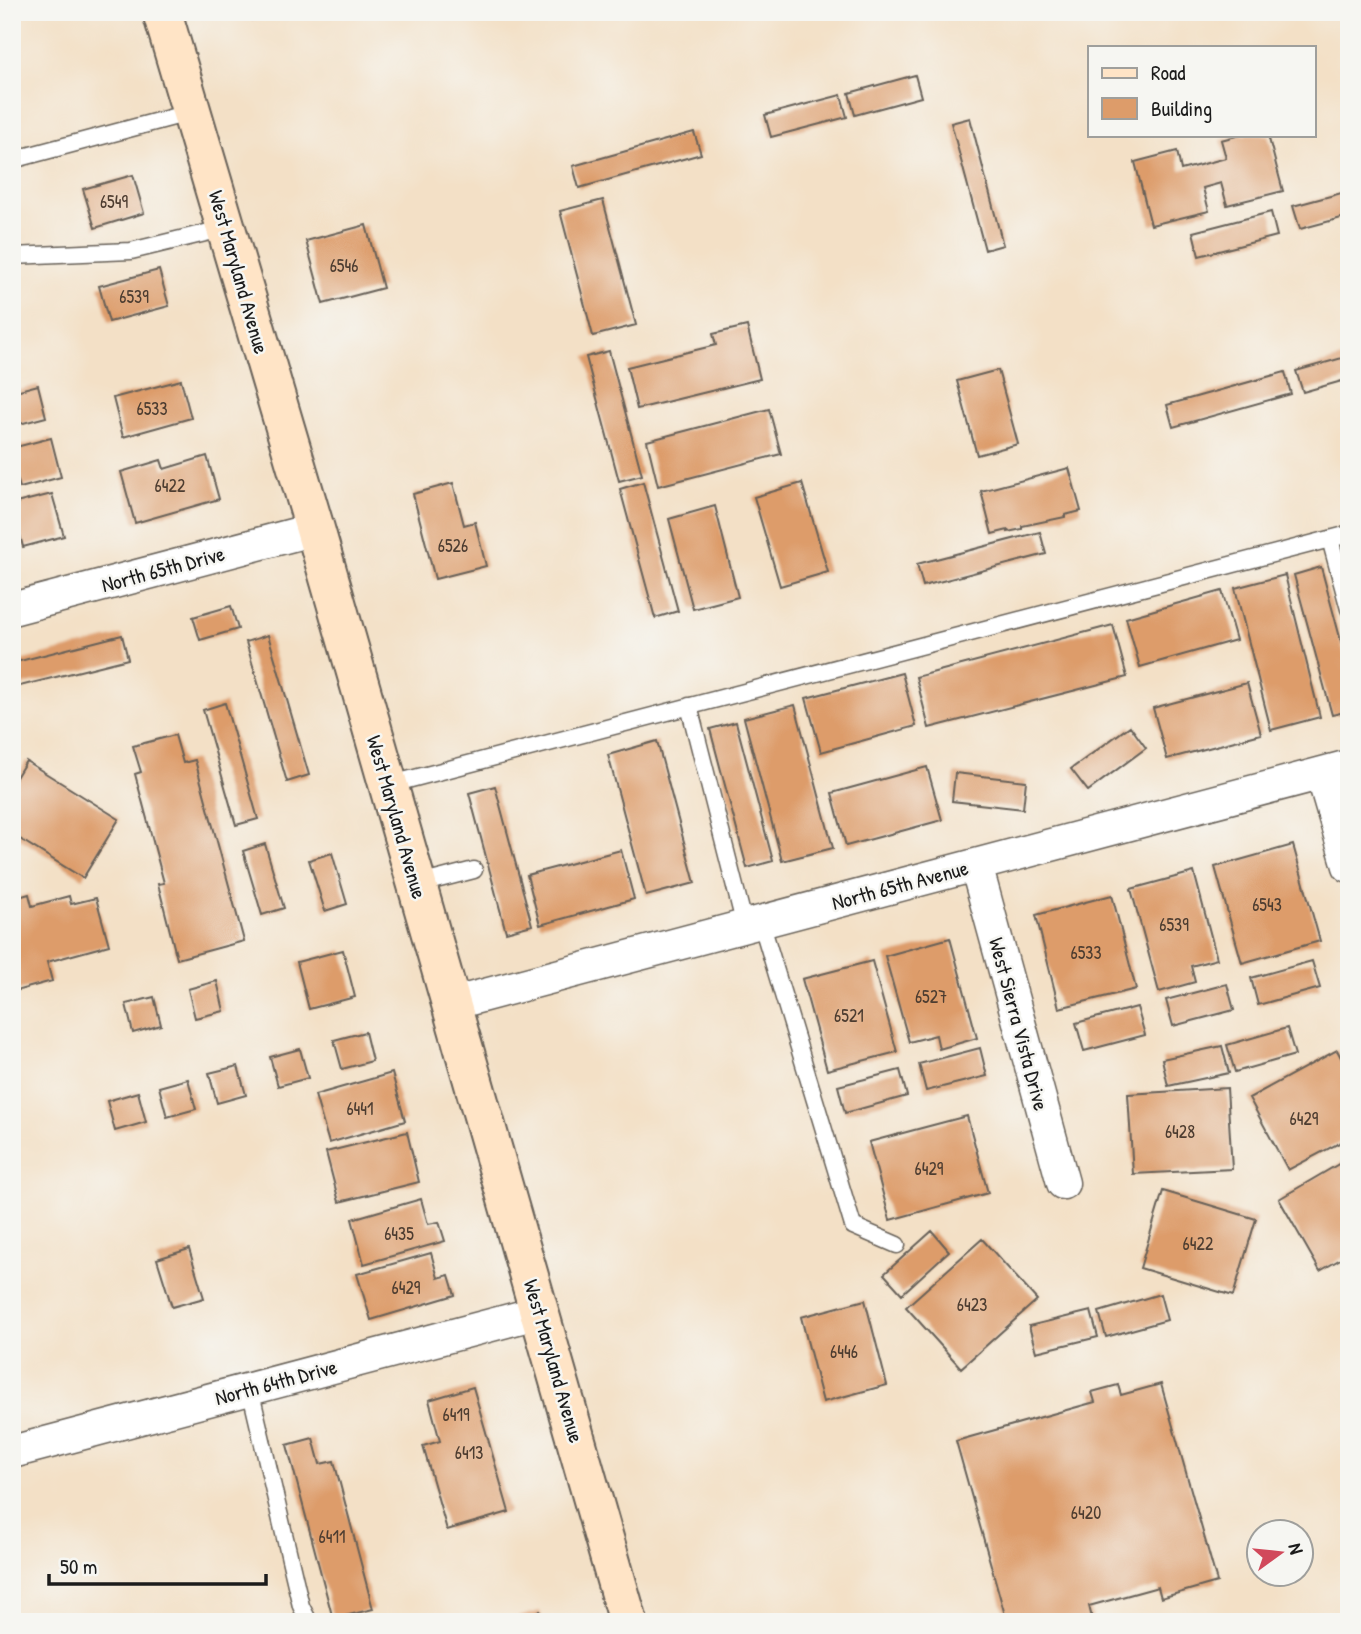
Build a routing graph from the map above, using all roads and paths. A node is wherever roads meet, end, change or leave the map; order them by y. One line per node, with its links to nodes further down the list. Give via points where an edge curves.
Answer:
1 (162, 12): 2 (street, West Maryland Avenue)
2 (192, 112): 3 (lane); 4 (street, West Maryland Avenue)
3 (12, 160)
4 (226, 229): 5 (lane, via 131,251); 6 (street, West Maryland Avenue)
5 (12, 256)
6 (314, 529): 9 (street, North 65th Drive); 13 (street, West Maryland Avenue)
7 (1349, 534): 8 (lane)
8 (1330, 539): 10 (lane); 11 (lane)
9 (12, 609)
10 (1349, 609)
11 (690, 706): 13 (lane); 18 (lane)
12 (1335, 770): 14 (street, North 65th Avenue); 15 (street)
13 (388, 785): 17 (street, West Maryland Avenue)
14 (976, 865): 18 (street, North 65th Avenue); 20 (street, West Sierra Vista Drive)
15 (1349, 866)
16 (474, 870): 17 (lane)
17 (416, 885): 19 (street, West Maryland Avenue)
18 (753, 924): 19 (street, North 65th Avenue); 21 (lane, via 853,1226)
19 (451, 1004): 22 (street, West Maryland Avenue)
20 (1063, 1183)
21 (897, 1245)
22 (540, 1312): 23 (street, North 64th Drive); 26 (street, West Maryland Avenue)
23 (250, 1389): 24 (street, North 64th Drive); 25 (lane, via 301,1606)
24 (12, 1452)
25 (309, 1622)
26 (628, 1622)

